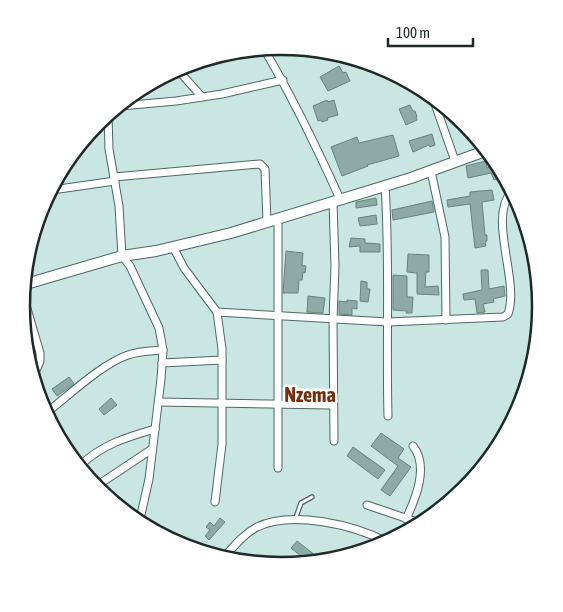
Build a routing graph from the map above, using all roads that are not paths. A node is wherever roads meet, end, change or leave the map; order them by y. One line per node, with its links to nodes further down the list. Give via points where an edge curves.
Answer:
1 (268, 55): 3 (street)
2 (182, 75): 4 (street)
3 (283, 80): 4 (street); 15 (street, via 305,121)
4 (202, 97): 5 (street)
5 (129, 105)
6 (436, 107): 9 (street)
7 (108, 124): 11 (street)
8 (481, 153): 9 (street)
9 (455, 162): 10 (street)
10 (431, 171): 12 (street); 24 (street, via 445,237)
11 (114, 179): 13 (street); 17 (street, via 260,164 265,169); 19 (street)
12 (385, 186): 15 (street); 26 (street)
13 (59, 189)
14 (508, 197): 24 (street, via 502,210 512,297 508,314 498,318)
15 (336, 201): 16 (street); 23 (street)
16 (278, 219): 17 (street); 22 (street)
17 (267, 222): 18 (street)
18 (173, 247): 19 (street); 21 (street, via 184,268)
19 (122, 256): 20 (street); 27 (street, via 130,266 159,328)
20 (31, 282)
21 (217, 312): 22 (street); 28 (street)
22 (278, 316): 23 (street); 33 (street)
23 (333, 320): 26 (street); 34 (street)
24 (446, 320): 26 (street)
25 (31, 321): 30 (street, via 39,347)
26 (388, 322): 36 (street)
27 (163, 350): 29 (street); 35 (street, via 120,358)
28 (222, 360): 29 (street); 32 (street)
29 (162, 363): 31 (street)
30 (38, 366)
31 (158, 402): 32 (street); 37 (street)
32 (222, 402): 33 (street); 45 (street, via 222,444)
33 (278, 403): 34 (street); 42 (street)
34 (332, 405): 38 (street)
35 (52, 408)
36 (388, 416)
37 (154, 429): 40 (street); 41 (street, via 126,437)
38 (334, 441)
39 (414, 446): 48 (street, via 419,453 420,480)
40 (152, 449): 43 (street); 47 (street)
41 (84, 462)
42 (278, 468)
43 (103, 483)
44 (312, 497): 49 (lane, via 302,503)
45 (215, 502)
46 (367, 505): 48 (street)
47 (141, 514)
48 (406, 519): 50 (street)
49 (295, 521): 51 (street, via 353,528); 52 (street, via 267,523 255,528)
50 (412, 521)
51 (378, 538)
52 (229, 552)

